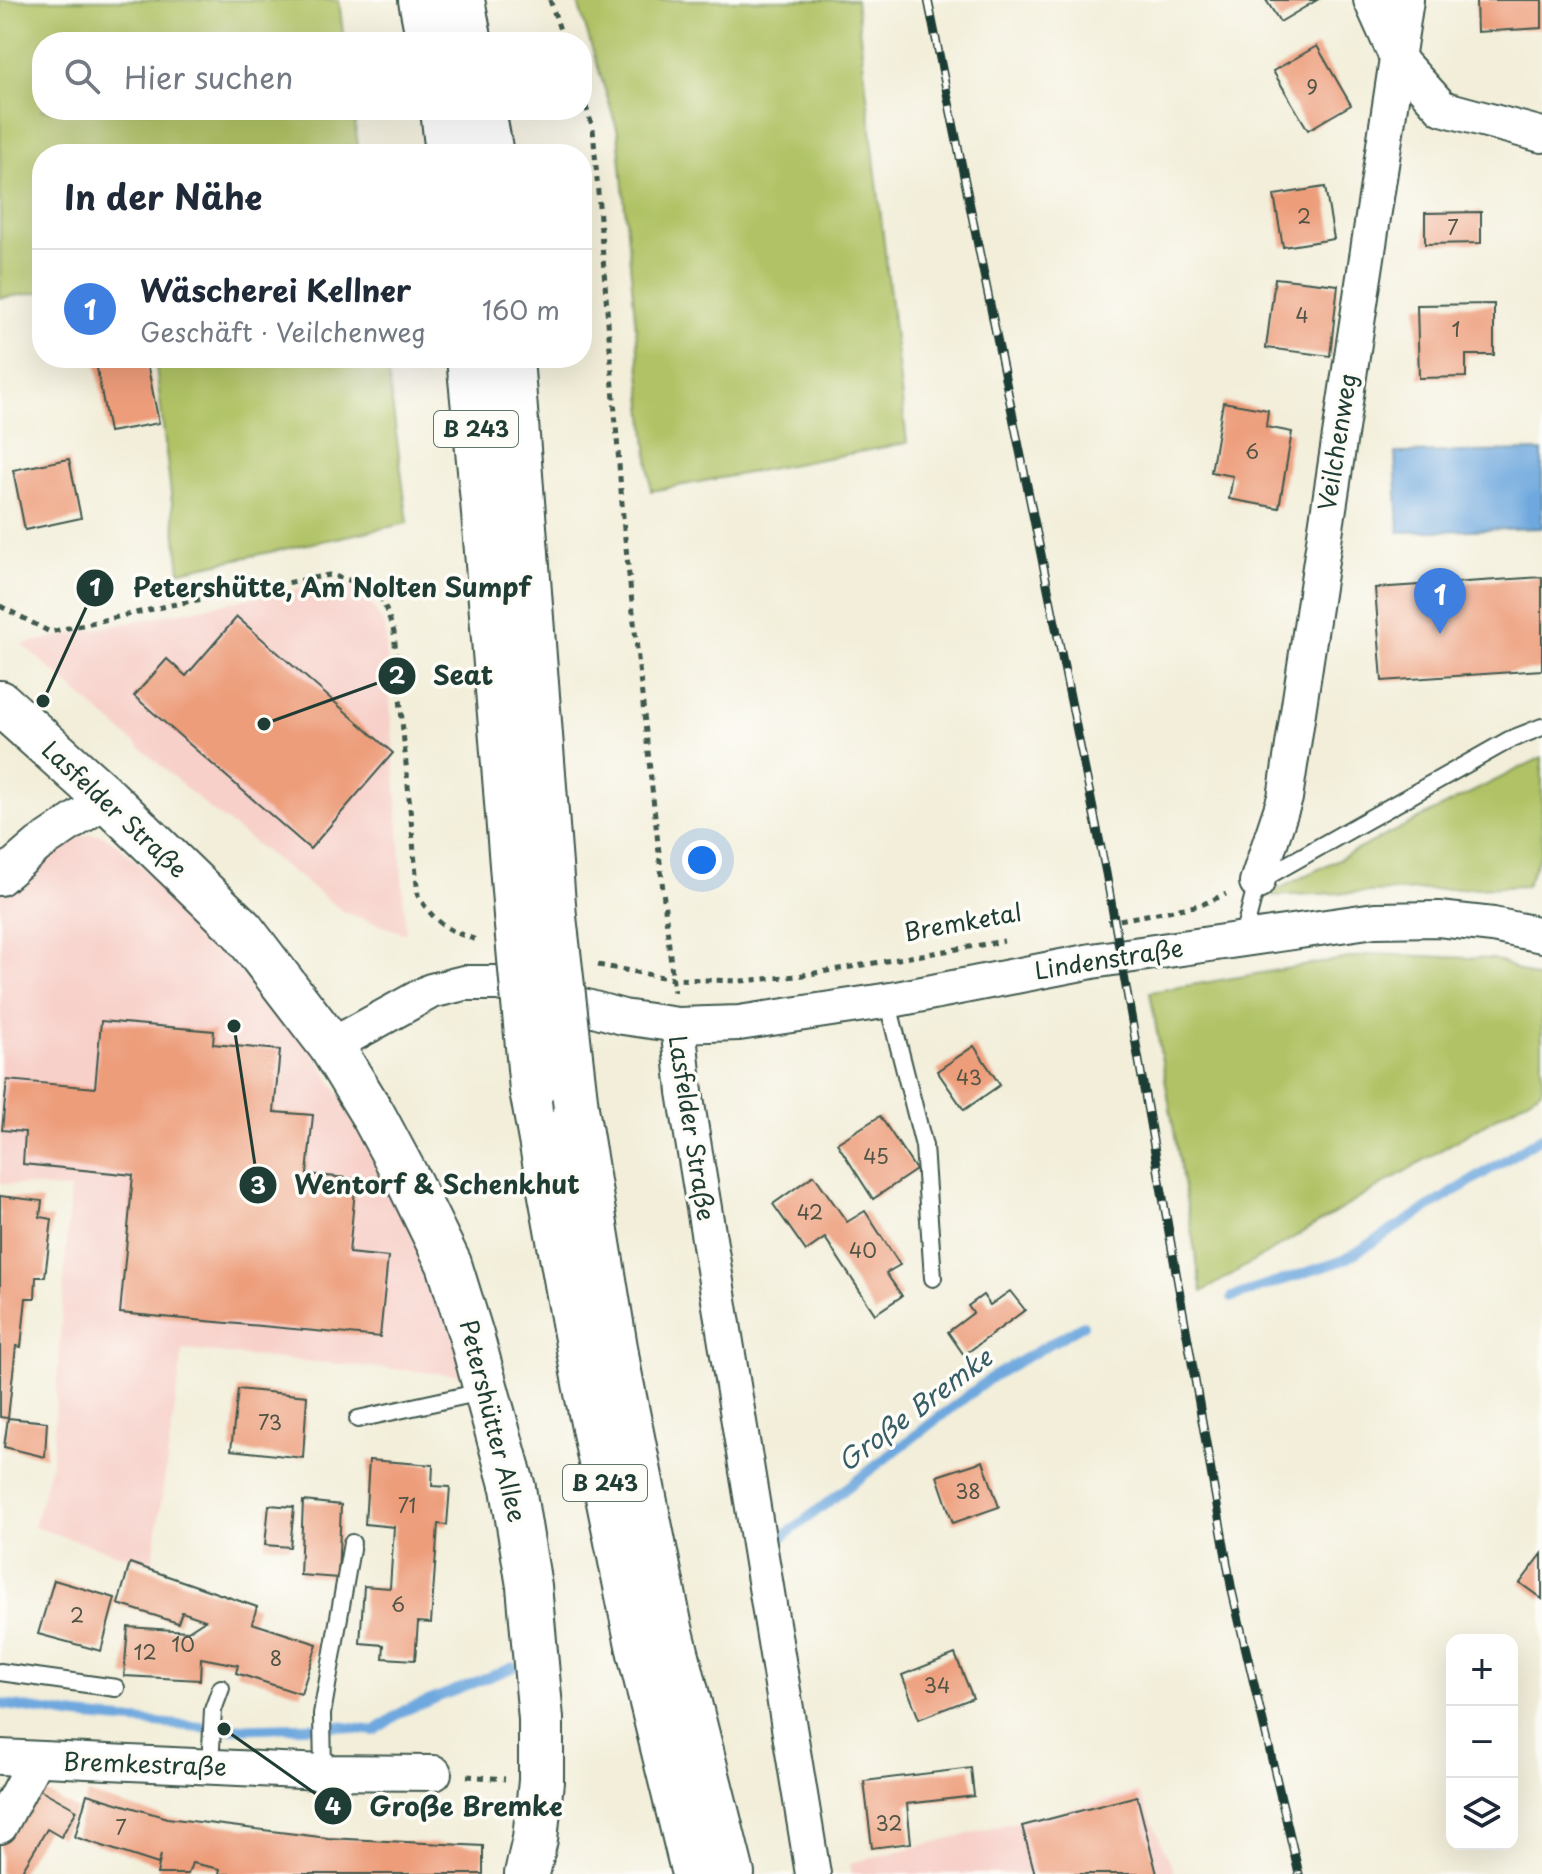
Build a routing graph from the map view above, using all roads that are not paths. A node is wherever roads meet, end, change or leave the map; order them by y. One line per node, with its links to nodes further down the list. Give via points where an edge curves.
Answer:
1 (421, 0): 5 (main road)
2 (462, 0): 6 (main road)
3 (1371, 0): 7 (street)
4 (1406, 0): 7 (street, Veilchenweg)
5 (427, 32)
6 (468, 32)
7 (1397, 58): 10 (street, via 1442,108); 19 (street, Veilchenweg, via 1285,798)
8 (444, 120): 11 (main road)
9 (485, 120): 12 (main road)
10 (1542, 135)
11 (447, 144)
12 (489, 144)
13 (470, 368): 20 (main road, B 243)
14 (511, 368): 20 (main road, B 243)
15 (0, 703): 17 (main road, Lasfelder Straße)
16 (1542, 727): 19 (lane, via 1509,740)
17 (107, 799): 18 (street); 25 (main road, Lasfelder Straße, via 242,930)
18 (0, 878)
19 (1257, 882): 22 (lane)
20 (535, 916): 40 (main road, B 243, bridge, via 532,1090 635,1629); 41 (main road, B 243, bridge, via 576,1108 619,1372 670,1628)
21 (1542, 935): 22 (street, Lindenstraße, via 1439,919 1375,920)
22 (1242, 940): 23 (street, Lindenstraße, via 1092,961)
23 (887, 1000): 24 (street, Lindenstraße, via 739,1023); 26 (lane, via 924,1146)
24 (678, 1025): 25 (street, Lasfelder Straße, via 623,1017 499,983 464,983 431,991); 42 (street, Lasfelder Straße)
25 (331, 1046): 27 (main road, Petershütter Allee, via 402,1168 449,1264)
26 (933, 1278)
27 (487, 1391): 28 (lane); 39 (main road, Petershütter Allee, via 513,1488 529,1586 541,1719 541,1781)
28 (358, 1419)
29 (352, 1543): 36 (lane, via 322,1714)
30 (0, 1672): 31 (lane)
31 (116, 1688)
32 (221, 1688): 35 (lane, via 213,1710)
33 (0, 1757): 34 (street, Bremkestraße)
34 (35, 1760): 35 (street, Bremkestraße); 38 (street)
35 (210, 1767): 36 (street, Bremkestraße)
36 (323, 1772): 37 (street, Bremkestraße)
37 (434, 1773)
38 (0, 1826)
39 (527, 1874)
40 (694, 1874)
41 (732, 1874)
42 (813, 1874)

